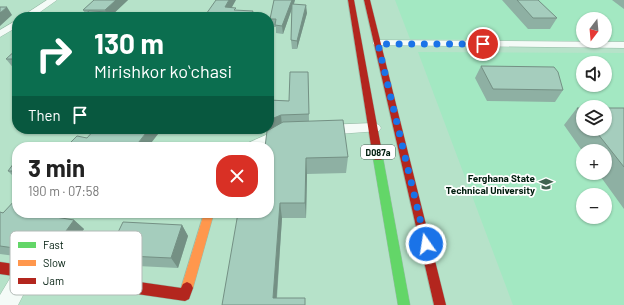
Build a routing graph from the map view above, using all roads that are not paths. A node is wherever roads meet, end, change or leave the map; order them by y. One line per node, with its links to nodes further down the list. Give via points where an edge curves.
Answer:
1 (53, 0): 6 (street)
2 (351, 0): 4 (main road, D087a)
3 (367, 0): 5 (main road, D087a)
4 (353, 11): 5 (main road); 11 (main road, D087a)
5 (369, 11): 9 (main road, D087a)
6 (34, 12)
7 (12, 26): 8 (street)
8 (0, 34)
9 (378, 44): 10 (street); 22 (main road, D087a)
10 (624, 45)
11 (374, 128): 13 (street); 21 (main road, D087a)
12 (298, 131): 14 (street, via 282,132)
13 (313, 131)
14 (263, 142)
15 (208, 218): 18 (main road, via 185,295)
16 (0, 268): 17 (main road)
17 (10, 270)
18 (142, 289)
19 (12, 295): 20 (street)
20 (6, 305)
21 (404, 305)
22 (440, 305)

